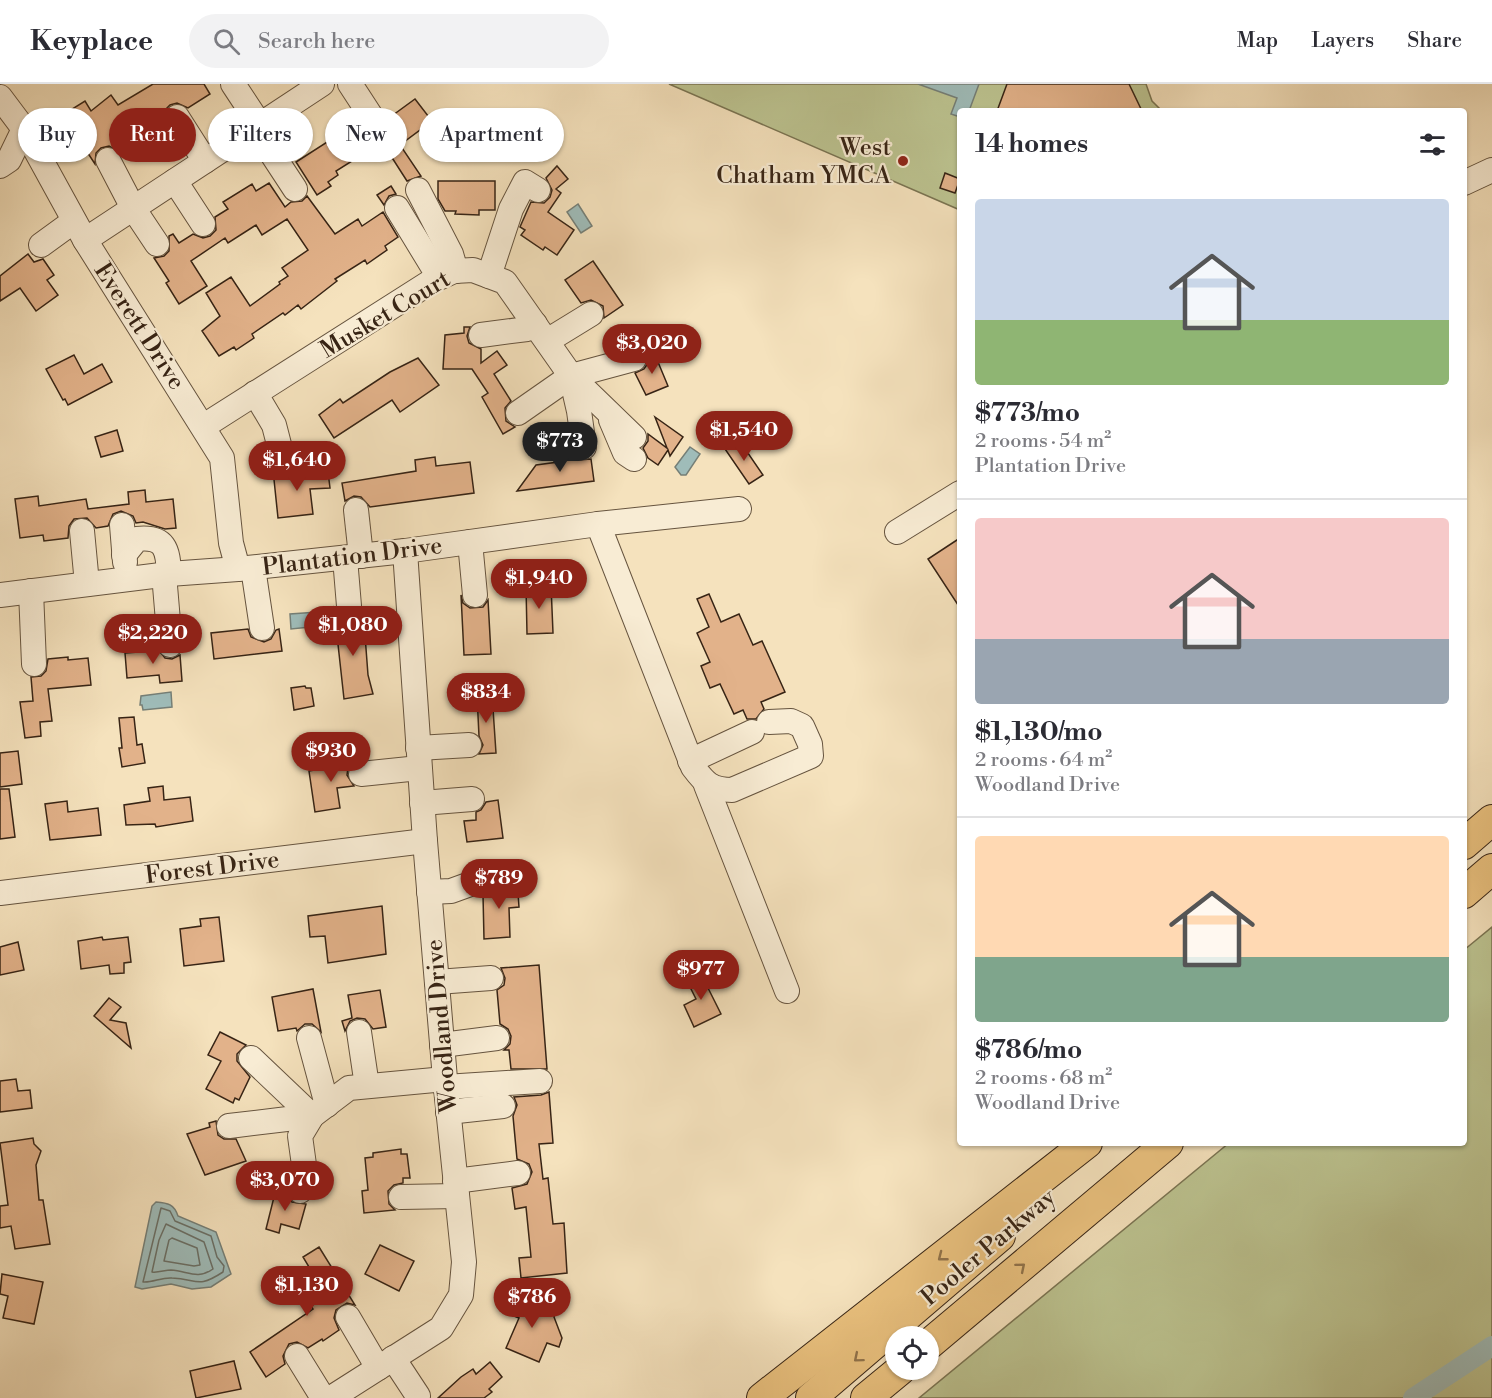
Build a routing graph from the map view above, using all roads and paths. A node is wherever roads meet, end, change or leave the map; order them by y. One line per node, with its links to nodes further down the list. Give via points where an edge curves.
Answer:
1 (233, 84): 5 (street)
2 (350, 84): 7 (street)
3 (316, 86): 6 (street)
4 (0, 97): 8 (street, Everett Drive)
5 (247, 108)
6 (284, 108)
7 (366, 108)
8 (18, 121)
9 (18, 141): 16 (street, via 9,160)
10 (196, 147): 13 (street)
11 (208, 159): 13 (street)
12 (108, 160): 23 (street)
13 (205, 161): 18 (street)
14 (42, 162): 26 (street, Everett Drive)
15 (279, 162): 20 (street)
16 (0, 166)
17 (1492, 170): 19 (street)
18 (175, 181): 23 (street); 25 (street)
19 (1467, 182)
20 (295, 189)
21 (418, 190): 29 (street, via 451,254)
22 (538, 190): 30 (street, via 525,182 507,219)
23 (133, 208): 26 (street); 27 (street)
24 (397, 208): 29 (street)
25 (203, 224)
26 (80, 231): 28 (street); 38 (street, Everett Drive)
27 (157, 244)
28 (41, 245)
29 (448, 274): 30 (street, Musket Court, via 473,270); 36 (street, Musket Court)
30 (489, 276): 32 (street, Musket Court, via 505,282)
31 (591, 314): 32 (street)
32 (541, 333): 33 (street, via 527,329); 35 (street, Musket Court)
33 (481, 335)
34 (634, 359): 35 (street)
35 (571, 376): 37 (street); 39 (street); 40 (street, via 608,412)
36 (255, 393): 38 (street, Musket Court); 41 (street, via 274,425)
37 (518, 413)
38 (204, 426): 53 (street, Everett Drive, via 222,458 231,543)
39 (584, 447)
40 (634, 448)
41 (283, 460)
42 (957, 495): 48 (street)
43 (739, 509): 45 (street, Plantation Drive)
44 (356, 510): 52 (street)
45 (598, 524): 49 (street, Plantation Drive); 66 (street)
46 (122, 525): 51 (street)
47 (82, 531): 56 (street)
48 (897, 532)
49 (470, 542): 50 (street, Plantation Drive); 59 (street)
50 (405, 551): 52 (street, Plantation Drive); 65 (street, Woodland Drive)
51 (124, 555): 54 (street, via 137,539 160,542 166,549); 55 (street)
52 (353, 557): 53 (street, Plantation Drive); 60 (street)
53 (246, 568): 54 (street, Plantation Drive); 61 (street, Everett Drive)
54 (166, 574): 55 (street, Plantation Drive); 62 (street)
55 (126, 579): 56 (street, Plantation Drive)
56 (87, 584): 57 (street, Plantation Drive)
57 (31, 591): 58 (street, Plantation Drive); 63 (street)
58 (0, 595)
59 (475, 595)
60 (349, 606)
61 (262, 628)
62 (170, 645)
63 (34, 664)
64 (469, 746): 65 (street)
65 (419, 758): 67 (street); 69 (street, Woodland Drive)
66 (696, 771): 66 (street, via 761,727 790,721 802,726 810,744 811,756 732,790 719,790); 80 (street)
67 (361, 774)
68 (472, 799): 69 (street)
69 (422, 803): 71 (street, Woodland Drive)
70 (1492, 820): 72 (main road)
71 (425, 841): 76 (street, Woodland Drive); 77 (street, Forest Drive)
72 (1467, 841)
73 (1492, 869): 75 (main road)
74 (487, 878): 76 (street, via 451,891)
75 (1467, 890)
76 (429, 892): 79 (street, Woodland Drive)
77 (0, 893)
78 (491, 978): 79 (street)
79 (437, 982): 84 (street, Woodland Drive)
80 (787, 991)
81 (359, 1032): 88 (street)
82 (309, 1038): 90 (street)
83 (497, 1038): 84 (street)
84 (442, 1045): 87 (street, Woodland Drive)
85 (251, 1058): 90 (street)
86 (540, 1081): 87 (street)
87 (445, 1083): 88 (street); 91 (street, Woodland Drive)
88 (367, 1086): 90 (street, via 349,1088)
89 (503, 1106): 91 (street)
90 (319, 1111): 92 (street); 98 (street, via 300,1136)
91 (448, 1112): 97 (street, Woodland Drive)
92 (229, 1126)
93 (1083, 1146): 108 (main road, one-way to 108)
94 (1106, 1146): 109 (main road, Pooler Parkway, one-way to 109)
95 (1164, 1146): 101 (main road, Pooler Parkway, one-way to 95)
96 (518, 1173): 97 (street)
97 (456, 1189): 99 (street); 103 (street, Woodland Drive, via 464,1262 461,1294 441,1328)
98 (300, 1191)
99 (401, 1197)
100 (348, 1317): 103 (street)
101 (939, 1336)
102 (297, 1356): 106 (street)
103 (386, 1363): 105 (street); 107 (street, Woodland Drive)
104 (888, 1380): 110 (main road)
105 (418, 1396)
106 (323, 1398)
107 (331, 1398)
108 (762, 1398)
109 (811, 1398)
110 (866, 1398)

